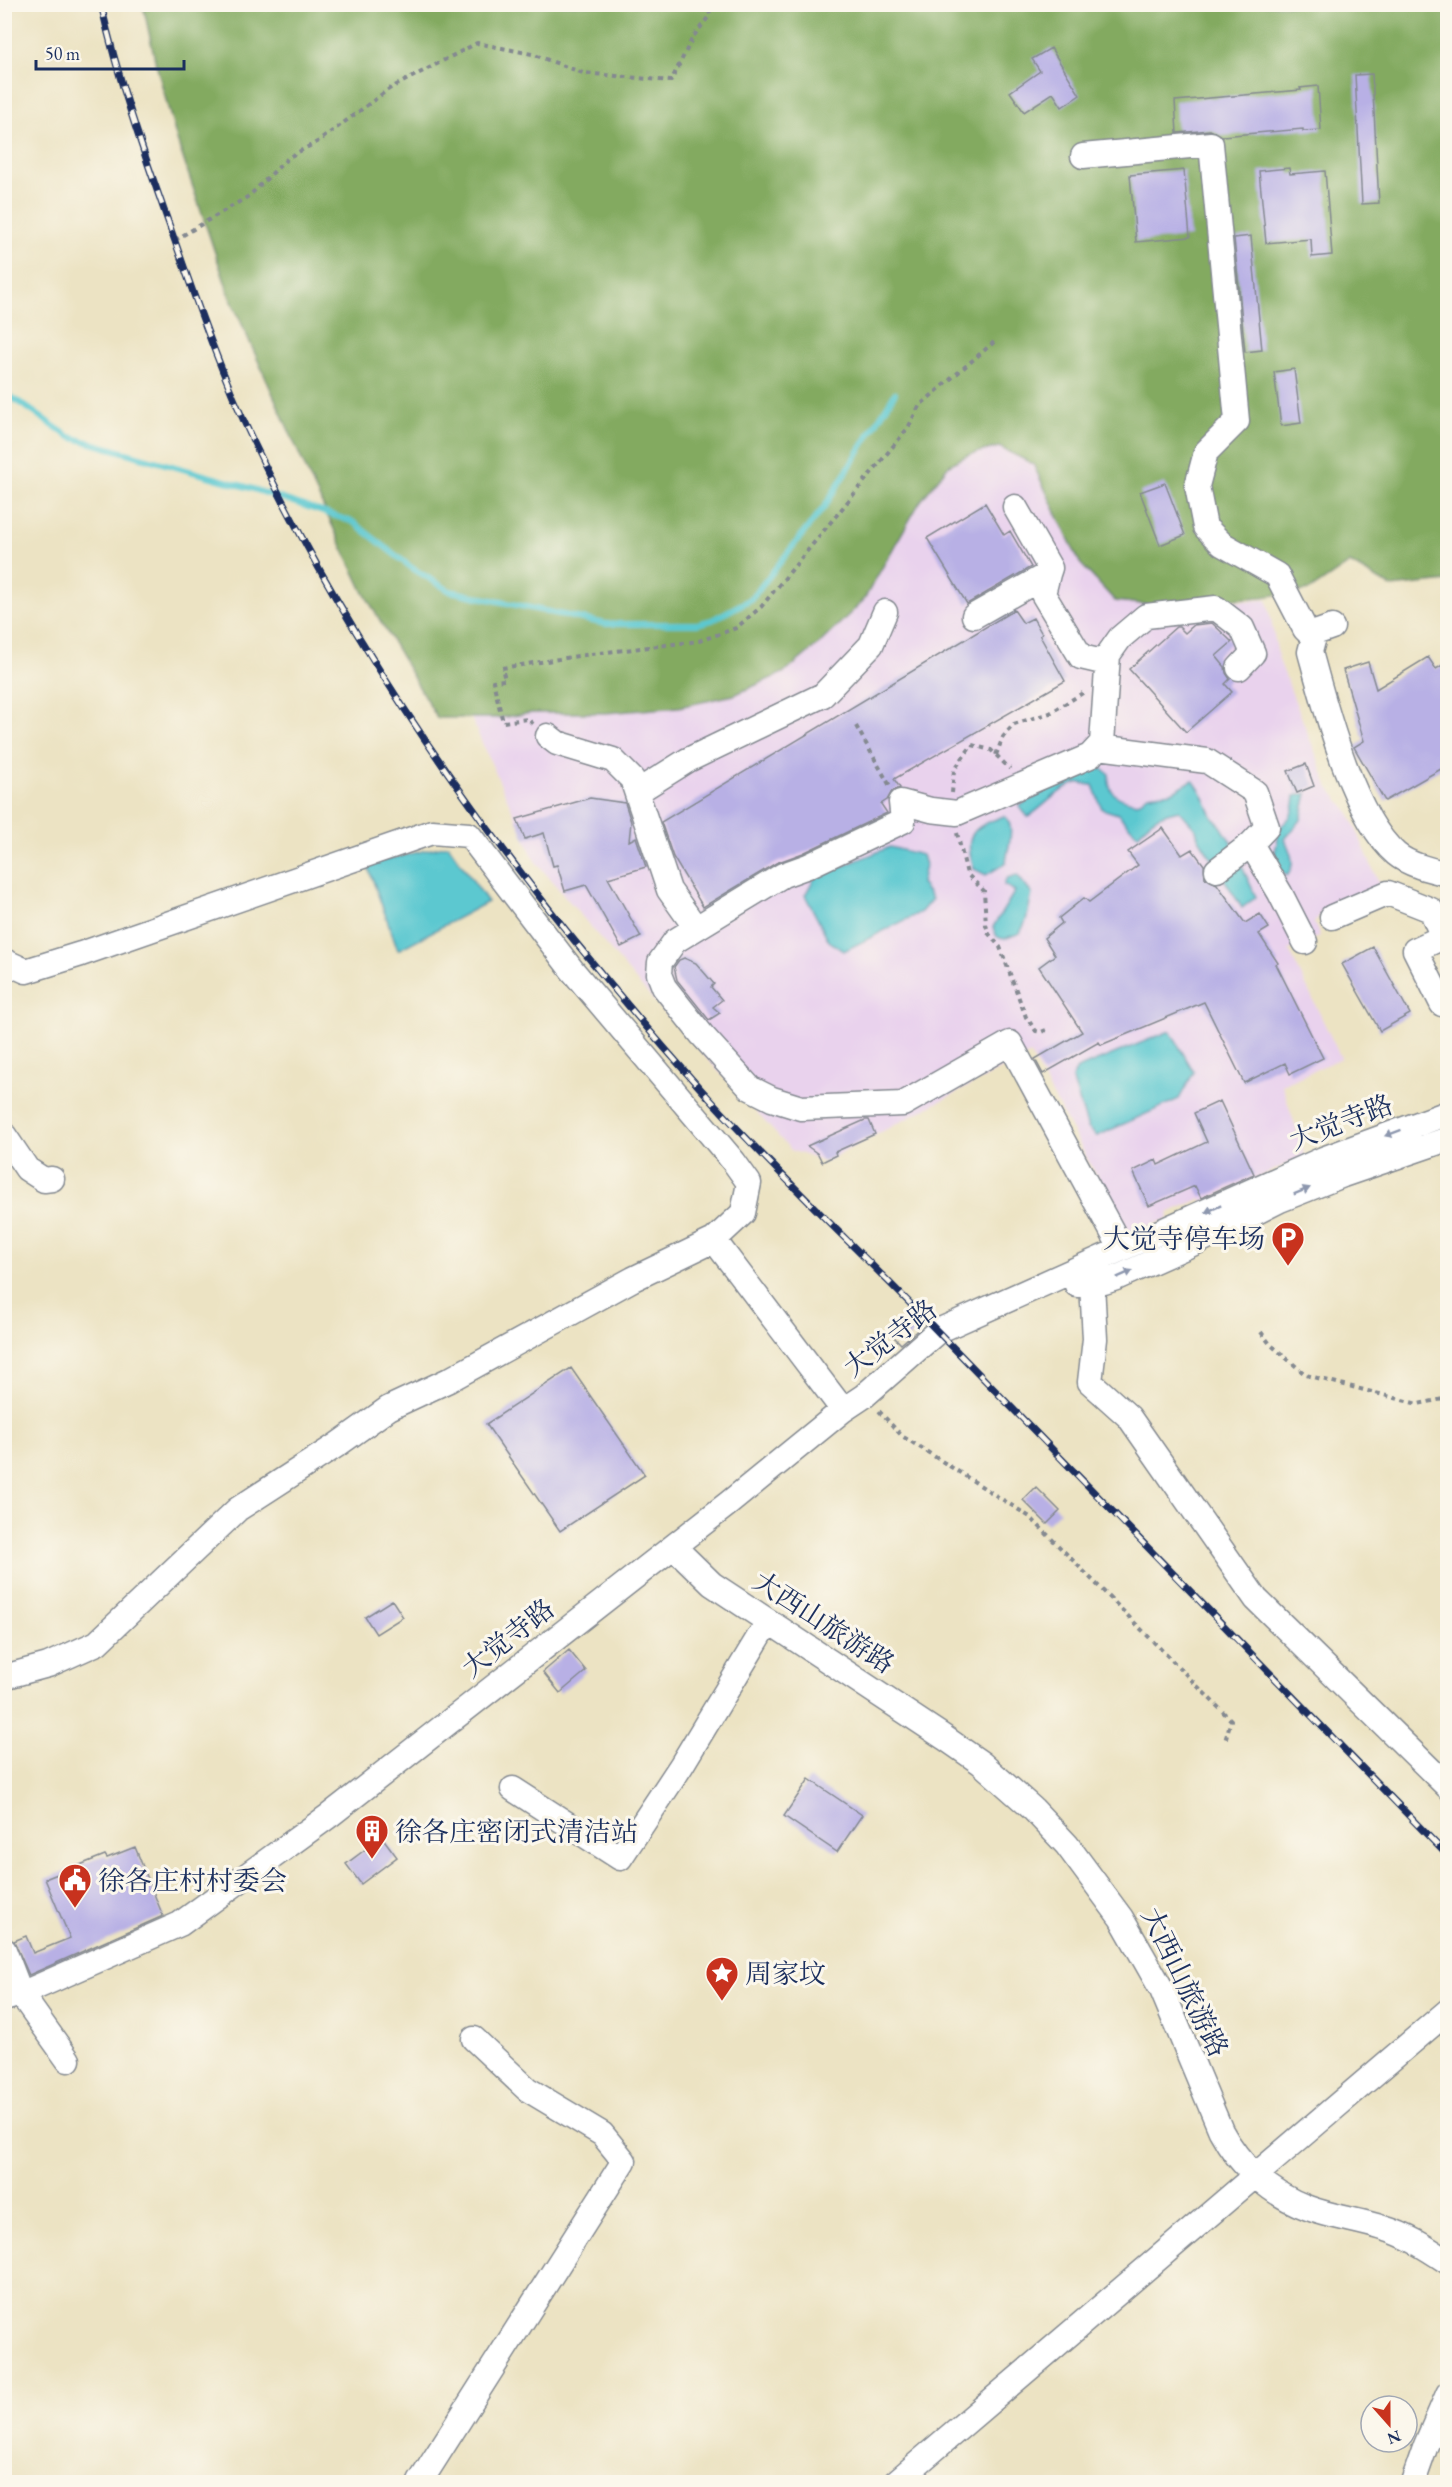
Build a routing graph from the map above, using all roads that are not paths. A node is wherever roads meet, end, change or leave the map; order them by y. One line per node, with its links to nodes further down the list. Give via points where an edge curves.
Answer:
1 (1083, 156): 13 (street, via 1211,144 1237,421 1206,452 1197,486 1205,527 1222,544 1277,574 1305,629 1323,633 1310,652 1346,769 1380,837 1398,856)
2 (1016, 507): 3 (street, via 1050,568)
3 (1048, 574): 5 (street); 7 (street, via 1043,594 1081,657)
4 (885, 612): 10 (street, via 871,645 824,695 688,760)
5 (974, 616)
6 (1239, 668): 7 (street, via 1253,653 1242,628 1216,608 1146,616 1120,638 1108,655)
7 (1106, 675): 9 (street, via 1102,743)
8 (548, 736): 10 (street, via 557,743 613,760 632,779)
9 (1098, 747): 11 (street, via 1207,761 1226,773 1255,792 1268,827); 15 (street, via 1090,756 973,808 953,813 901,802 903,821 783,875)
10 (637, 792): 15 (street, via 669,890)
11 (1251, 844): 12 (street); 16 (street)
12 (1217, 870)
13 (1448, 874)
14 (1332, 917): 18 (street, via 1388,893 1431,910 1443,937 1415,950 1443,1004)
15 (696, 928): 24 (street, via 675,941 660,962 664,987 750,1088 772,1099 801,1108 903,1104 1010,1044)
16 (1305, 942)
17 (4, 960): 23 (street, via 26,971 432,832 469,835 572,970 749,1183 743,1213)
18 (1448, 1001)
19 (1448, 1113): 24 (street, 大觉寺路, one-way to 24, via 1323,1160)
20 (4, 1135): 22 (street, via 27,1169 44,1180)
21 (1448, 1140): 25 (street, 大觉寺路, one-way to 21, via 1116,1278 1280,1200)
22 (52, 1179)
23 (714, 1239): 27 (street); 30 (street, via 388,1408 238,1509 97,1643 48,1665)
24 (1121, 1248): 26 (street, 大觉寺路)
25 (1092, 1284): 26 (street, 大觉寺路); 31 (street, via 1095,1339 1090,1382 1129,1417 1257,1599)
26 (1027, 1292): 27 (street, 大觉寺路, via 938,1332)
27 (843, 1410): 28 (street, 大觉寺路)
28 (674, 1546): 29 (street, 大西山旅游路, via 712,1584); 34 (street, 大觉寺路, via 330,1815 180,1924)
29 (768, 1622): 32 (street, via 620,1858); 38 (street, 大西山旅游路, via 981,1763 1067,1845 1110,1901 1143,1955 1221,2131 1231,2150)
30 (4, 1677)
31 (1448, 1786)
32 (513, 1789)
33 (4, 1950): 34 (street)
34 (13, 1996): 37 (street)
35 (1448, 2011): 38 (street)
36 (474, 2039): 41 (street, via 527,2089 602,2134 633,2158)
37 (68, 2060)
38 (1257, 2176): 39 (street, 大西山旅游路, via 1288,2200 1384,2228 1420,2242); 42 (street)
39 (1448, 2262)
40 (1448, 2394): 43 (street)
41 (420, 2482)
42 (896, 2482)
43 (1413, 2482)

